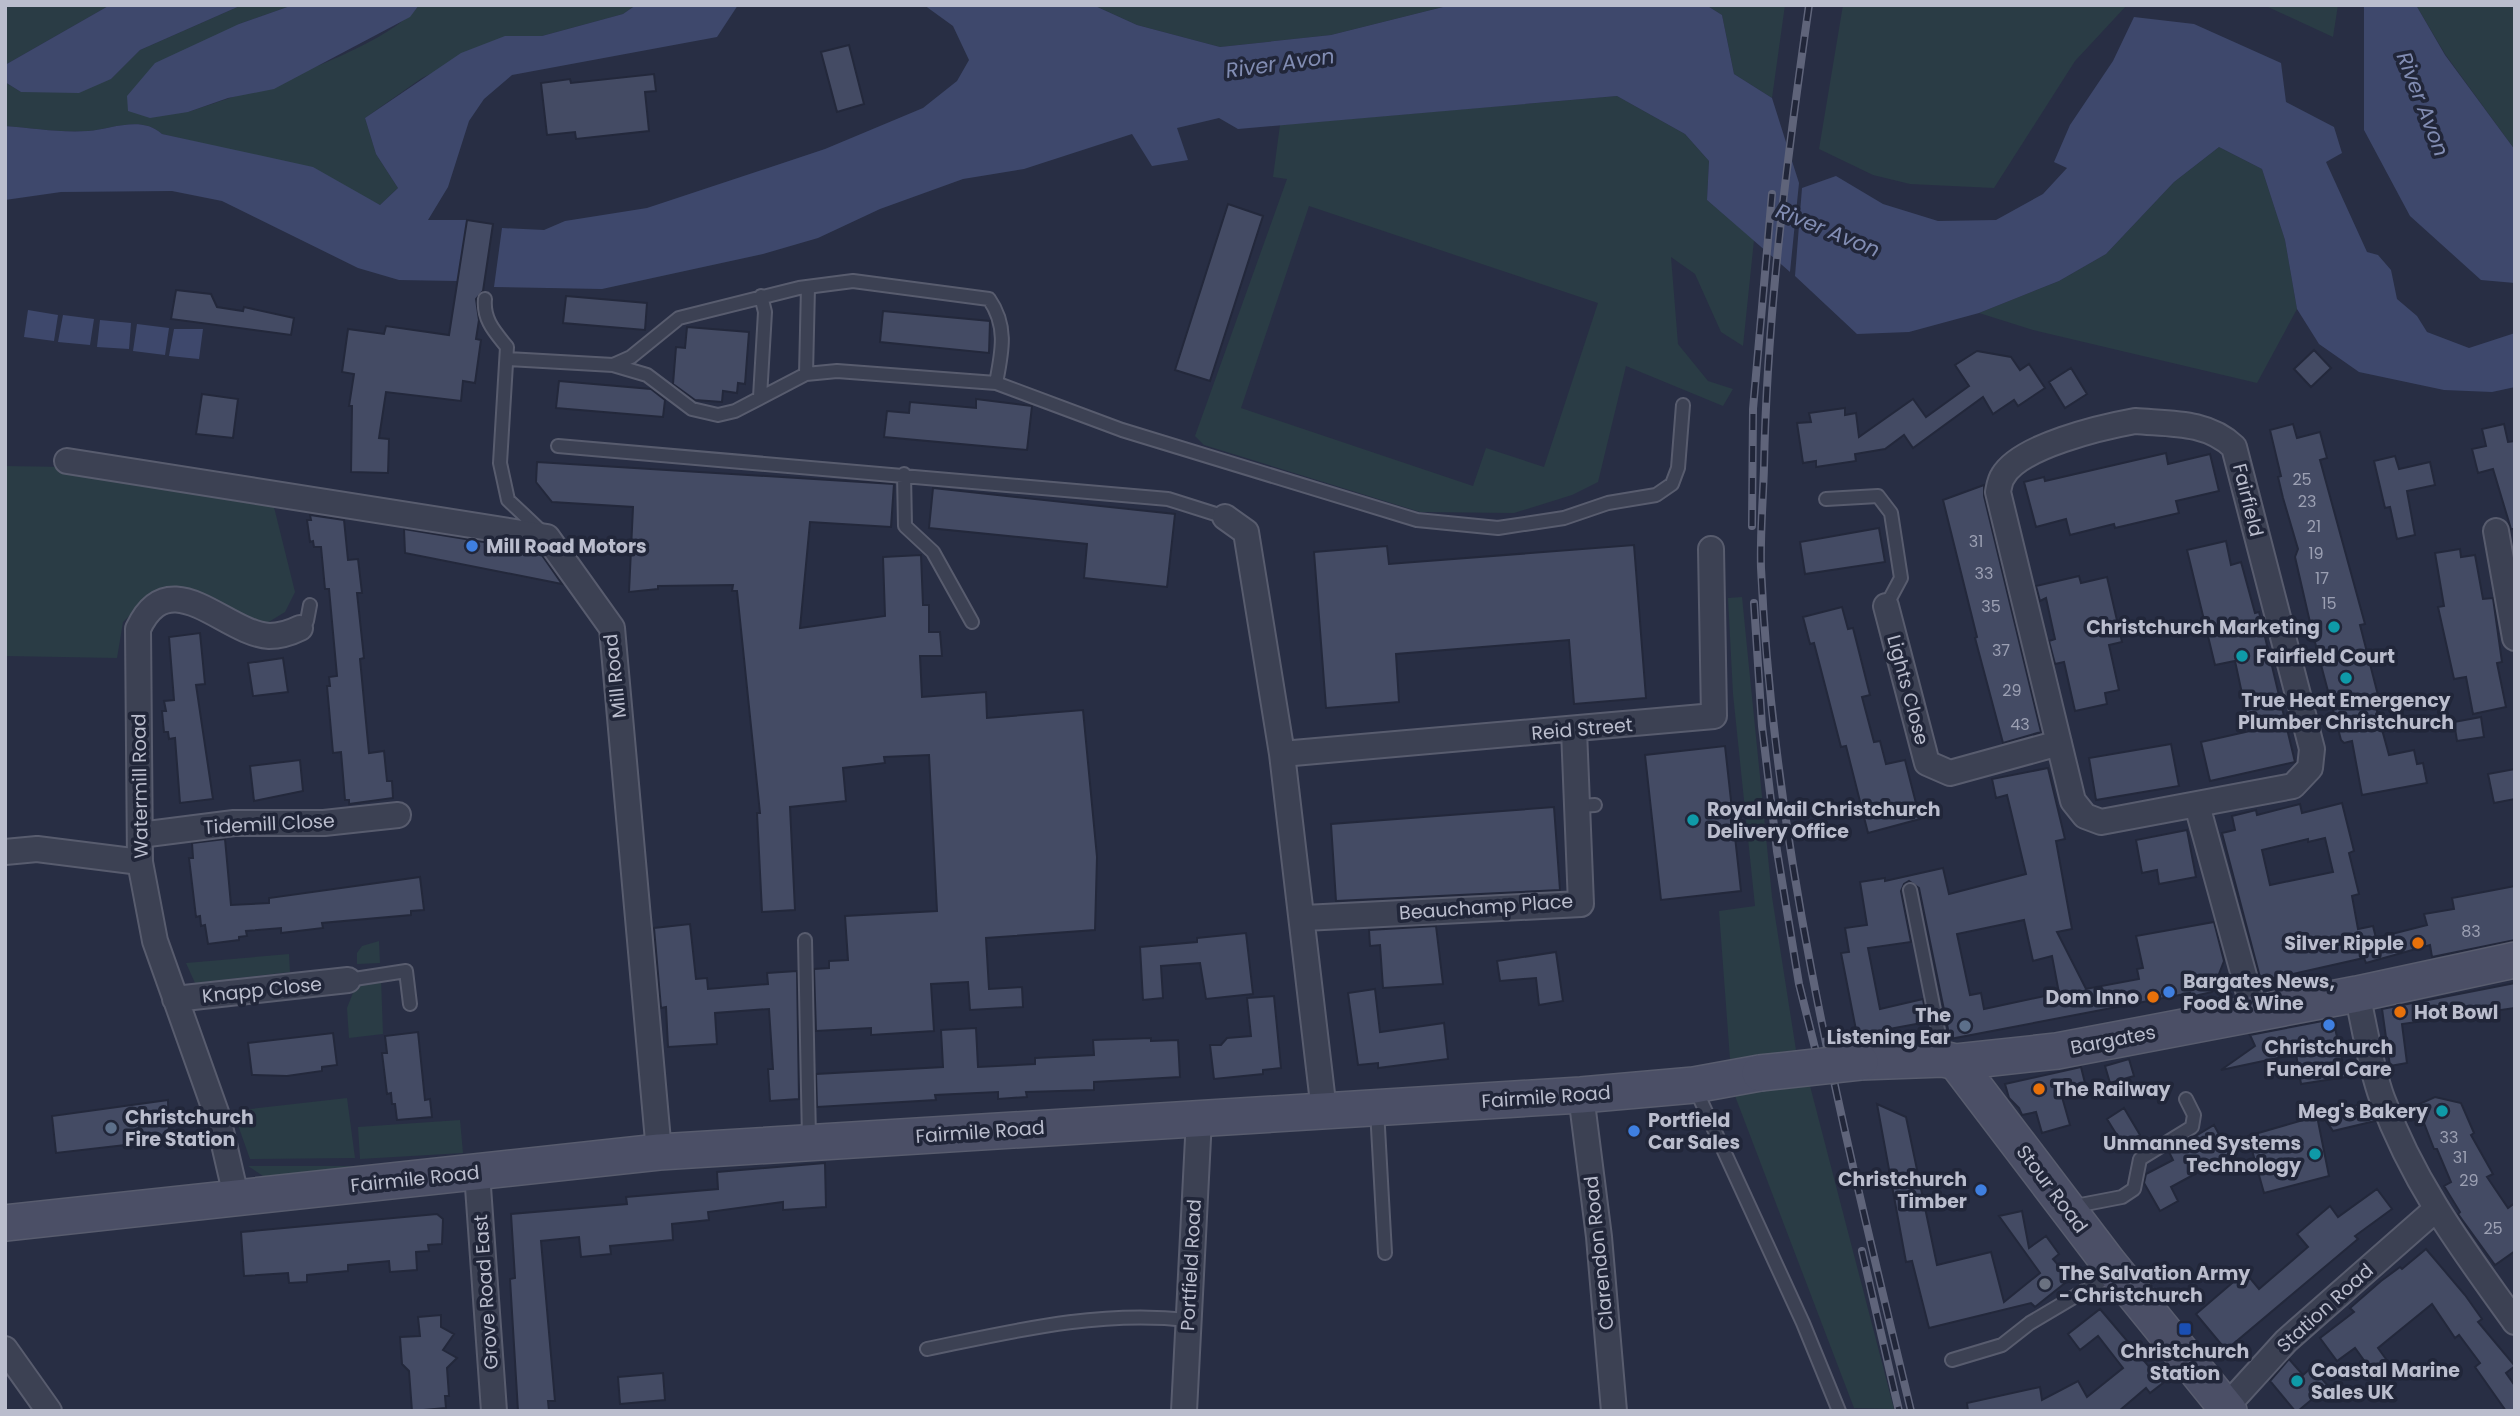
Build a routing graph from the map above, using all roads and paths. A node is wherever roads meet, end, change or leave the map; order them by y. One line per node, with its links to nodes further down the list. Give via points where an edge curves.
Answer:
1 (808, 286): 2 (lane); 6 (lane); 7 (lane, via 853,281 989,299 1000,314 1003,343)
2 (761, 296): 5 (lane, via 680,318); 8 (lane, via 765,312)
3 (485, 299): 4 (lane, via 484,311 507,347)
4 (507, 359): 5 (lane); 16 (lane, via 500,463 508,500)
5 (613, 365): 8 (lane, via 648,375 692,409 718,415)
6 (806, 374): 7 (lane); 8 (lane)
7 (996, 383): 9 (lane, via 1122,430 1417,520 1497,528 1563,519 1608,503 1656,495 1672,484 1678,468)
8 (760, 397)
9 (1683, 405)
10 (558, 446): 12 (lane)
11 (68, 461): 16 (street)
12 (904, 474): 14 (lane, via 1168,499); 20 (lane, via 905,526 933,551)
13 (1826, 499): 19 (lane, via 1878,496 1891,513 1902,578)
14 (1225, 517): 25 (street, via 1246,532)
15 (2496, 531): 22 (street)
16 (547, 537): 48 (street, Mill Road, via 612,628)
17 (1711, 549): 23 (street, Reid Street, via 1714,716)
18 (310, 605): 21 (lane, via 307,621)
19 (1886, 606): 24 (street, Lights Close, via 1927,763 1950,773)
20 (972, 622)
21 (300, 628): 28 (street, Watermill Road, via 286,635 267,636 173,599 162,601 144,617 137,641)
22 (2515, 638)
23 (1574, 730): 25 (street, Reid Street); 32 (street, Beauchamp Place, via 1586,806 1581,904)
24 (2059, 743): 26 (street, Fairfield, via 2073,801 2085,816 2101,822); 26 (street, Fairfield, via 1998,492 2003,475 2020,459 2085,430 2135,421 2194,425 2220,433 2235,447 2312,749 2310,768 2293,786)
25 (1282, 754): 32 (street)
26 (2197, 805): 39 (street)
27 (398, 815): 28 (street, Tidemill Close, via 324,823 234,823)
28 (139, 835): 30 (street, Watermill Road)
29 (5, 852): 30 (street, via 37,849)
30 (140, 862): 37 (street, Watermill Road, via 156,941)
31 (1910, 890): 40 (lane)
32 (1304, 918): 45 (street)
33 (804, 940): 47 (lane)
34 (2515, 960): 36 (main road, Bargates)
35 (348, 980): 37 (street, Knapp Close); 38 (lane, via 406,971)
36 (2357, 994): 39 (main road, Bargates); 52 (street, via 2381,1095)
37 (175, 999): 50 (street, Watermill Road, via 218,1118)
38 (410, 1004)
39 (2253, 1012): 40 (main road, Bargates, via 2057,1051)
40 (1950, 1060): 41 (main road, Fairmile Road, bridge, via 1860,1062); 51 (main road, Stour Road)
41 (1694, 1085): 42 (main road, Fairmile Road); 66 (lane)
42 (1581, 1095): 44 (main road, Fairmile Road); 65 (street, Clarendon Road)
43 (2186, 1099): 51 (lane, via 2194,1115 2192,1127 2140,1159 2134,1189 2122,1198)
44 (1377, 1108): 45 (main road, Fairmile Road); 54 (lane)
45 (1324, 1111): 46 (main road, Fairmile Road)
46 (1199, 1119): 47 (main road, Fairmile Road); 56 (street, Portfield Road)
47 (809, 1143): 48 (main road, Fairmile Road)
48 (659, 1152): 49 (main road, Fairmile Road)
49 (477, 1172): 50 (main road, Fairmile Road); 63 (street, Grove Road East)
50 (236, 1196): 53 (main road, Fairmile Road)
51 (2066, 1208): 55 (main road, Stour Road)
52 (2435, 1210): 57 (street); 61 (street, Station Road, via 2286,1341)
53 (5, 1223)
54 (1385, 1253)
55 (2116, 1272): 60 (lane, via 2002,1345); 61 (main road, Stour Road)
56 (1188, 1320): 59 (lane, via 1121,1316 1042,1325); 64 (street, Portfield Road)
57 (2515, 1322)
58 (5, 1349): 62 (street)
59 (927, 1349)
60 (1952, 1360)
61 (2226, 1410)
62 (49, 1411)
63 (494, 1411)
64 (1184, 1411)
65 (1615, 1411)
66 (1839, 1411)

